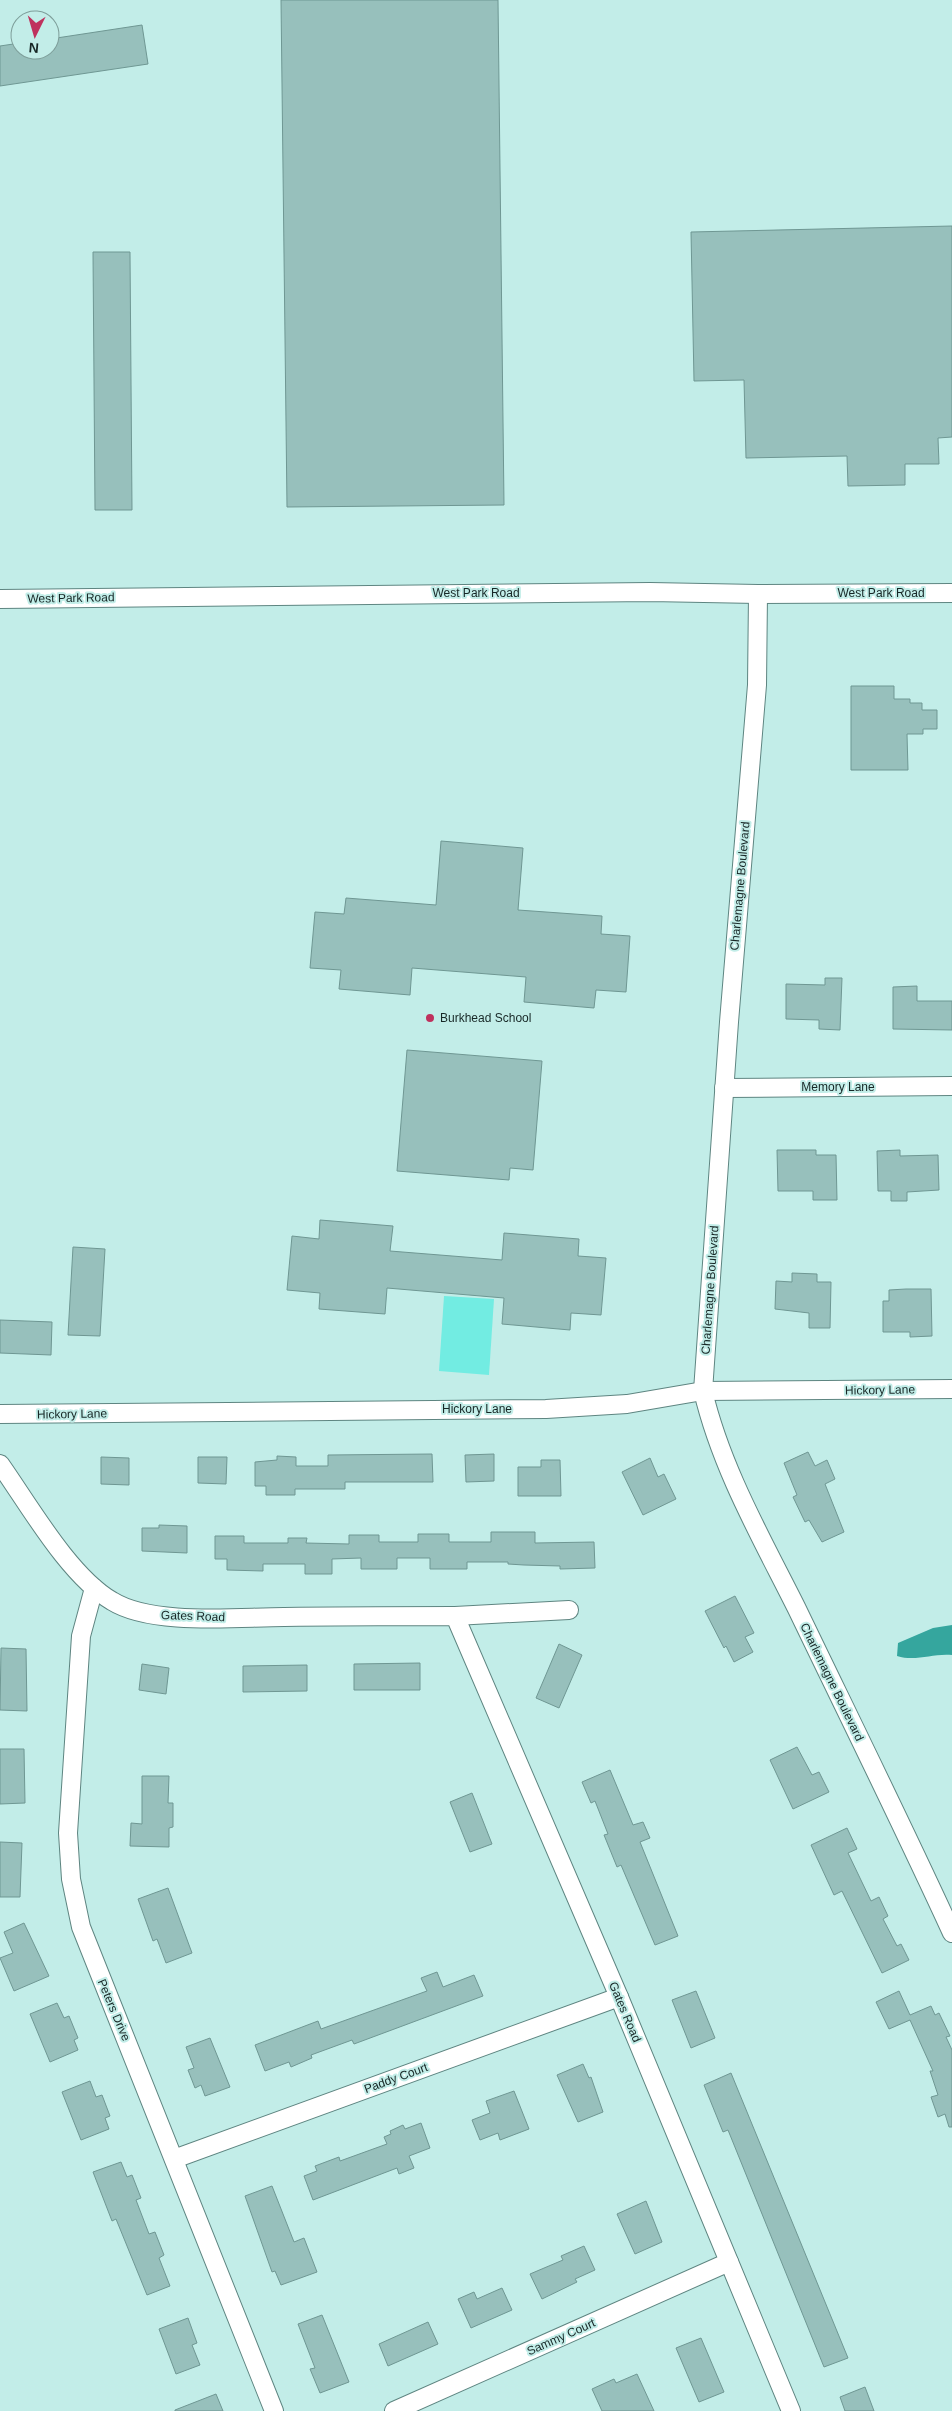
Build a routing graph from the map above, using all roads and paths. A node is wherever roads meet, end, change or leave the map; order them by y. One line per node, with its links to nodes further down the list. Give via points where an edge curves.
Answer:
1 (952, 593): 2 (street, West Park Road)
2 (758, 594): 3 (street, West Park Road, via 650,592); 5 (street, Charlemagne Boulevard, via 757,685)
3 (0, 599)
4 (952, 1086): 5 (street, Memory Lane)
5 (724, 1088): 7 (street, Charlemagne Boulevard)
6 (952, 1389): 7 (street, Hickory Lane)
7 (703, 1392): 8 (street, Hickory Lane, via 627,1404 546,1409); 13 (street, Charlemagne Boulevard, via 714,1432 745,1503)
8 (0, 1414)
9 (0, 1464): 10 (street, Gates Road, via 75,1571)
10 (94, 1588): 12 (street, Gates Road, via 112,1602 156,1615 202,1618); 15 (street, Peters Drive, via 81,1636 68,1833 71,1879 87,1945)
11 (569, 1610): 12 (street, Gates Road)
12 (455, 1616): 14 (street, Gates Road)
13 (952, 1932)
14 (619, 1997): 15 (street, Paddy Court); 16 (street, Gates Road)
15 (174, 2159): 17 (street, Peters Drive)
16 (729, 2262): 18 (street, Sammy Court); 19 (street, Gates Road)
17 (274, 2411)
18 (394, 2411)
19 (791, 2411)

